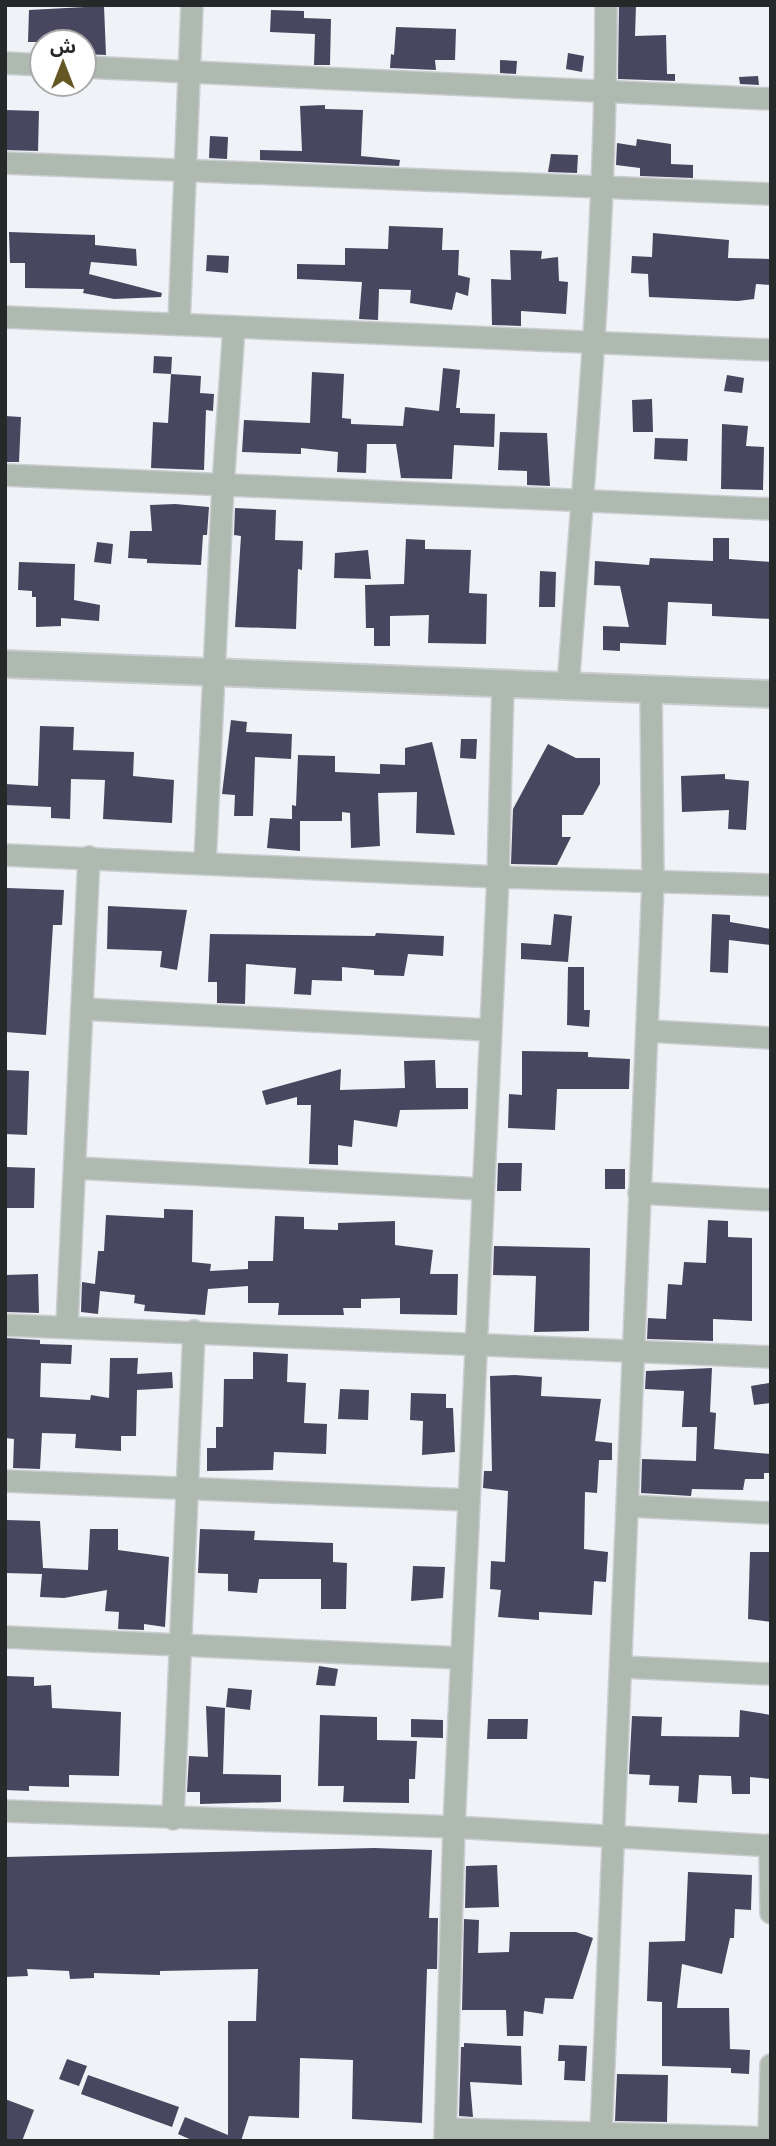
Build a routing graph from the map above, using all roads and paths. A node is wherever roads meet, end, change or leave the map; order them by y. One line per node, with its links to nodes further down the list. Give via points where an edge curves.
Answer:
1 (192, 5): 6 (street)
2 (606, 5): 7 (street)
3 (5, 63): 4 (street)
4 (28, 64)
5 (98, 68): 6 (street)
6 (192, 72): 7 (street); 10 (street)
7 (606, 92): 8 (street); 11 (street)
8 (771, 99)
9 (5, 163): 10 (street)
10 (188, 170): 11 (street); 14 (street)
11 (602, 188): 12 (street); 16 (street)
12 (771, 194)
13 (5, 317): 14 (street)
14 (179, 324): 15 (street)
15 (234, 328): 16 (street); 19 (street)
16 (596, 343): 17 (street); 20 (street)
17 (771, 350)
18 (5, 475): 19 (street)
19 (223, 485): 20 (street); 23 (street)
20 (582, 499): 21 (street); 25 (street)
21 (771, 509)
22 (5, 664): 23 (street)
23 (215, 673): 24 (street); 30 (street)
24 (503, 683): 25 (street); 31 (street)
25 (568, 687): 26 (street)
26 (651, 691): 27 (street); 32 (street)
27 (771, 694)
28 (5, 855): 29 (street)
29 (89, 857): 30 (street); 34 (street)
30 (205, 863): 31 (street)
31 (498, 877): 32 (street); 35 (street)
32 (653, 882): 33 (street); 36 (street)
33 (771, 885)
34 (82, 1009): 35 (street); 38 (street)
35 (489, 1030): 39 (street)
36 (648, 1031): 37 (street); 40 (street)
37 (771, 1038)
38 (75, 1168): 39 (street); 43 (street)
39 (481, 1189): 45 (street)
40 (639, 1194): 41 (street); 46 (street)
41 (771, 1200)
42 (5, 1325): 43 (street)
43 (67, 1326): 44 (street)
44 (194, 1331): 45 (street); 49 (street)
45 (475, 1343): 46 (street); 50 (street)
46 (632, 1352): 47 (street); 51 (street)
47 (771, 1357)
48 (5, 1480): 49 (street)
49 (189, 1488): 50 (street); 54 (street)
50 (468, 1500): 55 (street)
51 (629, 1506): 52 (street); 56 (street)
52 (771, 1513)
53 (5, 1637): 54 (street)
54 (180, 1647): 55 (street); 59 (street)
55 (461, 1658): 60 (street)
56 (623, 1667): 57 (street); 61 (street)
57 (771, 1674)
58 (5, 1811): 59 (street)
59 (173, 1819): 60 (street)
60 (454, 1827): 61 (street); 66 (street)
61 (615, 1834): 62 (street); 65 (street)
62 (770, 1846): 63 (street)
63 (771, 1913)
64 (771, 2065): 67 (street)
65 (601, 2134): 66 (street); 68 (street)
66 (446, 2135)
67 (770, 2138): 68 (street)
68 (738, 2139)

